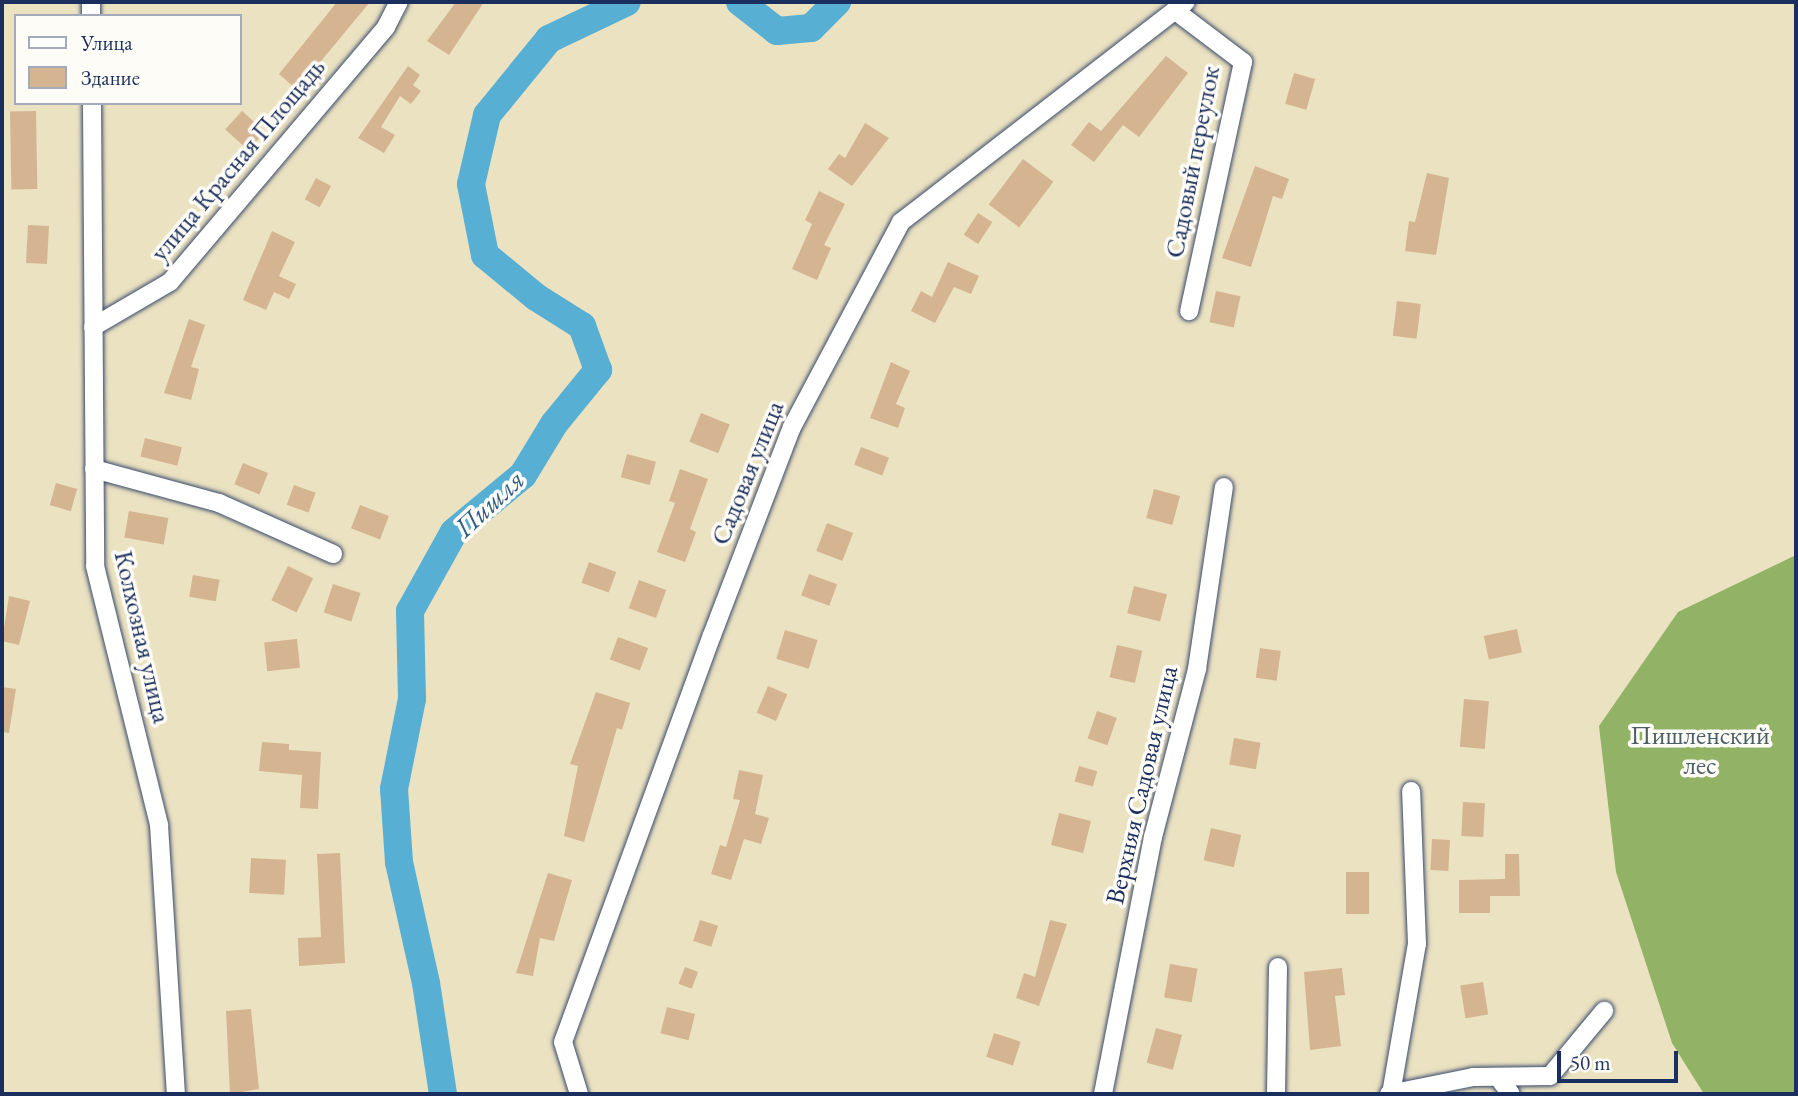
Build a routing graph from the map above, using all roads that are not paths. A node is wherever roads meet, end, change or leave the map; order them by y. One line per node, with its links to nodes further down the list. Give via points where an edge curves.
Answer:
1 (399, 2): 5 (street, улица Красная Площадь, via 386,27 170,282)
2 (1181, 7): 4 (street, Садовый переулок, via 1243,62); 14 (street, Садовая улица, via 901,222 792,427 712,635 563,1042)
3 (92, 105): 5 (street, Колхозная улица)
4 (1189, 312)
5 (93, 327): 6 (street, Колхозная улица)
6 (94, 469): 8 (street, via 219,503); 13 (street, Колхозная улица, via 95,566 159,825)
7 (1224, 487): 15 (street, Верхняя Садовая улица, via 1197,668 1153,837)
8 (332, 554)
9 (1411, 791): 17 (street, via 1417,944)
10 (1278, 967): 16 (street)
11 (1604, 1011): 12 (street, via 1550,1076)
12 (1498, 1077): 17 (street); 18 (street)
13 (176, 1094)
14 (579, 1094)
15 (1103, 1094)
16 (1276, 1094)
17 (1390, 1094)
18 (1511, 1094)

